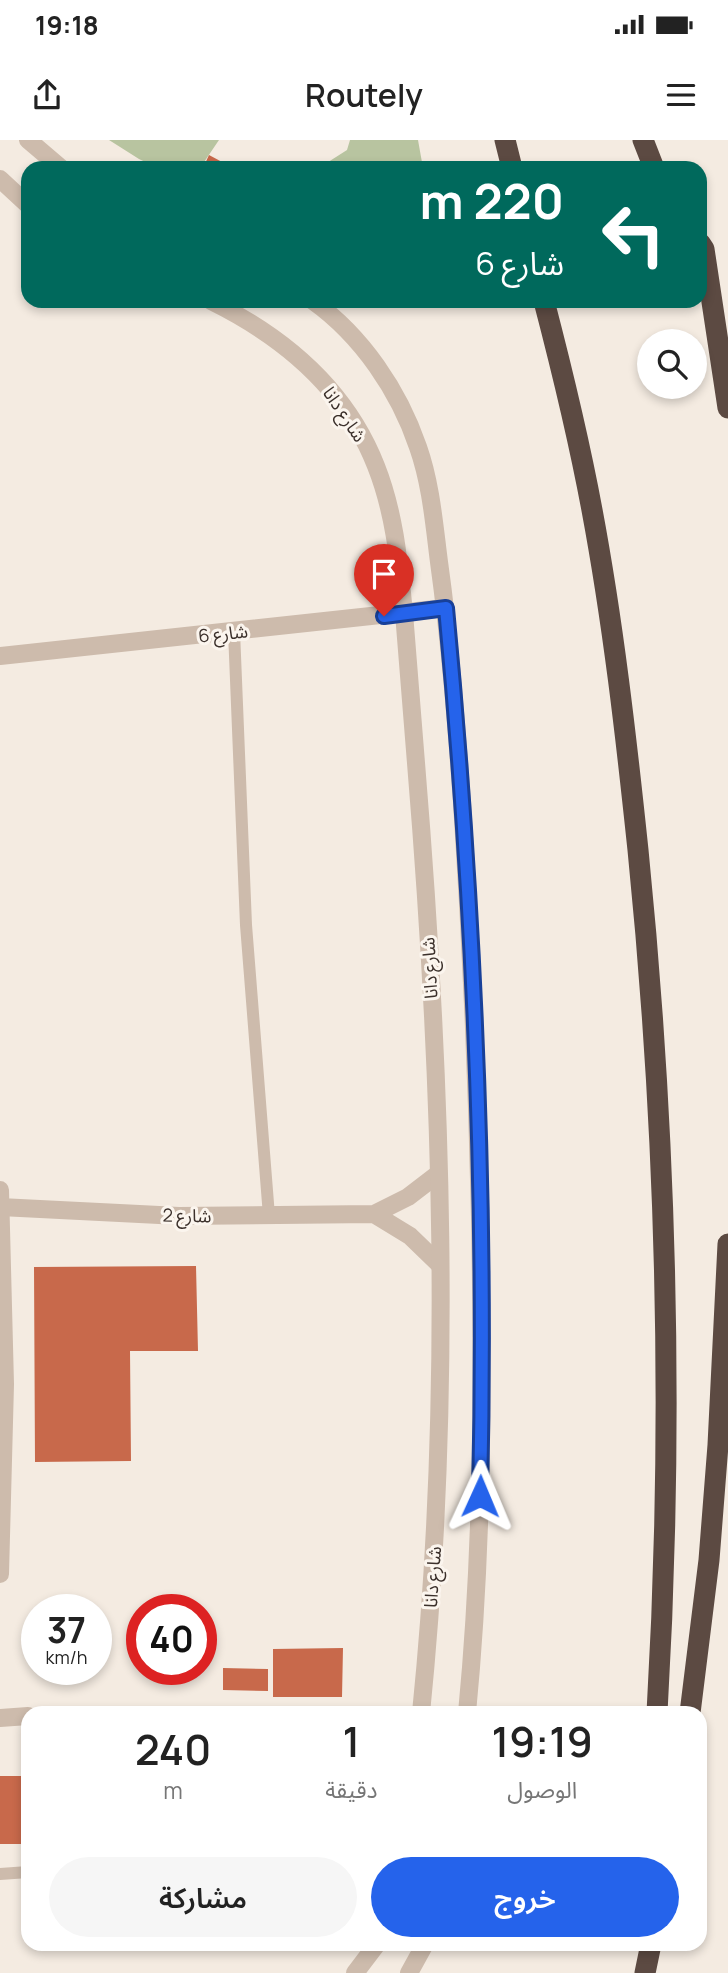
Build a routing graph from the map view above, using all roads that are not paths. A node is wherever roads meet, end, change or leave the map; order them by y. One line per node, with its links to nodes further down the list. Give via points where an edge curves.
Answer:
1 (28, 140): 4 (street)
2 (505, 140): 5 (highway)
3 (643, 140): 6 (highway)
4 (53, 161)
5 (510, 161)
6 (651, 161)
7 (0, 178): 8 (street)
8 (21, 198)
9 (707, 277): 13 (highway)
10 (224, 308): 15 (street, شارع دانا, via 306,363 362,436 391,512)
11 (320, 308): 14 (street, via 361,347 408,421 427,477)
12 (546, 308): 28 (highway, via 578,438 602,567 644,916 658,1105 667,1362 666,1538)
13 (728, 408)
14 (446, 608): 15 (street, شارع 6); 27 (street, via 469,915 482,1300 480,1496)
15 (404, 614): 16 (street, شارع 6); 18 (street, شارع دانا, via 422,840)
16 (234, 631): 17 (street, شارع 6); 22 (lane, via 246,925)
17 (0, 656)
18 (438, 1174): 21 (street, شارع 2, via 408,1197); 24 (street, شارع دانا)
19 (0, 1190): 20 (street)
20 (1, 1207): 22 (street, شارع 2); 25 (street, via 5,1384)
21 (374, 1214): 22 (street, شارع 2); 24 (street, via 410,1236)
22 (269, 1216)
23 (728, 1244): 29 (highway, via 710,1547)
24 (440, 1265): 26 (street, شارع دانا, via 439,1438)
25 (0, 1574)
26 (422, 1706)
27 (467, 1706)
28 (657, 1706)
29 (691, 1706)
30 (21, 1716): 31 (street)
31 (0, 1718)
32 (21, 1872): 33 (lane)
33 (0, 1874)
34 (372, 1951): 39 (street)
35 (421, 1951): 40 (street)
36 (644, 1951): 38 (highway)
37 (650, 1951): 38 (highway)
38 (646, 1971)
39 (355, 1973)
40 (409, 1973)

